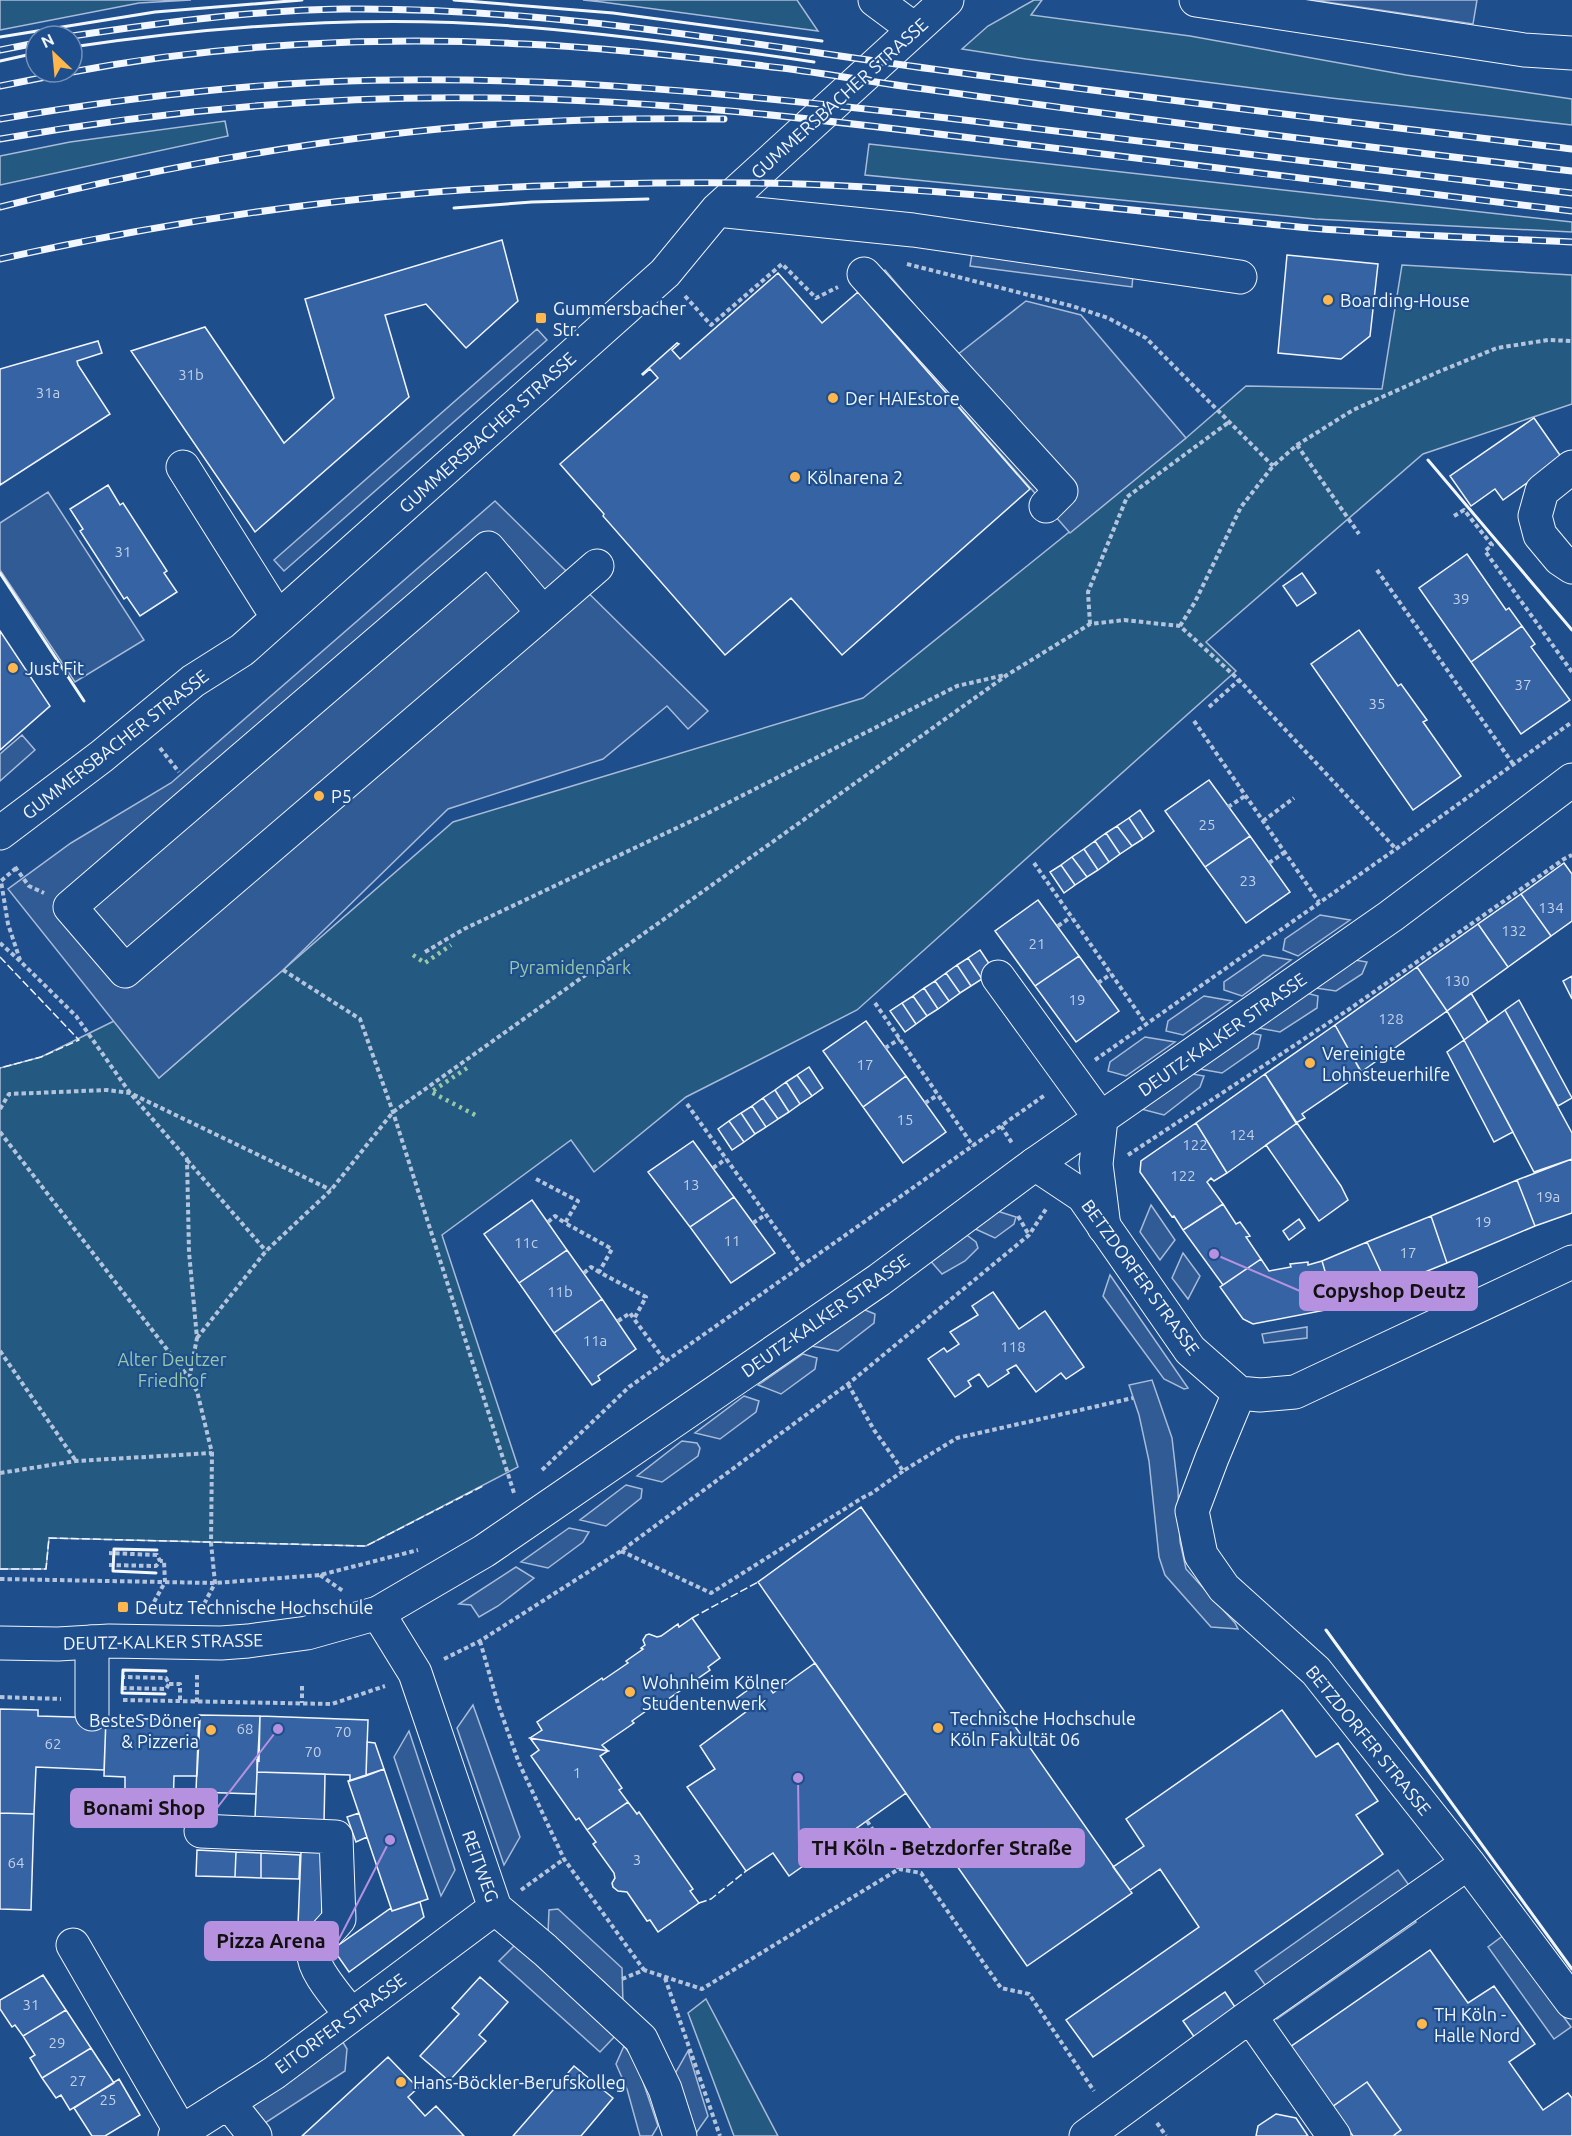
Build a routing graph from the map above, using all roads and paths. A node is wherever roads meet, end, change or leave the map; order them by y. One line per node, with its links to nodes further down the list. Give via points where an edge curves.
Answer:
1 (876, 0): 4 (street)
2 (947, 0): 4 (street, GUMMERSBACHER STRASSE)
3 (1196, 0): 5 (street, via 1524,50)
4 (914, 30): 6 (street, GUMMERSBACHER STRASSE)
5 (1572, 52)
6 (717, 210): 8 (street, GUMMERSBACHER STRASSE); 10 (street, via 913,230)
7 (906, 263): 12 (path, via 1108,318 1146,338)
8 (665, 273): 9 (path, via 711,325 782,264 816,298); 24 (street, GUMMERSBACHER STRASSE)
9 (864, 274): 17 (street, via 1060,491)
10 (1240, 277)
11 (1572, 341): 13 (path, via 1548,340 1497,348 1353,410)
12 (1229, 422): 14 (path); 25 (path, via 1127,497 1088,592)
13 (1298, 445): 14 (path); 19 (path)
14 (1273, 466): 26 (path, via 1241,507)
15 (183, 467): 24 (street)
16 (1572, 467): 21 (street, via 1542,491 1534,516 1539,535)
17 (1046, 506)
18 (1454, 516): 27 (path, via 1464,510 1492,545 1485,551)
19 (1359, 534)
20 (597, 566): 23 (street)
21 (1572, 567)
22 (1377, 570): 34 (path)
23 (543, 613): 23 (street, via 125,970 70,907 488,548)
24 (278, 618): 41 (street, GUMMERSBACHER STRASSE, via 242,650 193,681)
25 (1090, 624): 26 (path, via 1124,620); 28 (path)
26 (1180, 626): 29 (path)
27 (1572, 672)
28 (1007, 675): 53 (path, via 957,686 705,814 464,929); 69 (path)
29 (1239, 680): 30 (path); 42 (path)
30 (1209, 707)
31 (1194, 721): 37 (path)
32 (1572, 722): 34 (path)
33 (173, 764): 35 (path)
34 (1513, 764): 42 (path)
35 (179, 771)
36 (1572, 780): 70 (street, DEUTZ-KALKER STRASSE, via 1392,916)
37 (1245, 796): 39 (path); 40 (path)
38 (1294, 798): 40 (path)
39 (1228, 807)
40 (1263, 821): 43 (path)
41 (0, 833)
42 (1396, 849): 49 (path)
43 (1285, 852): 46 (path); 49 (path)
44 (1572, 855): 76 (path, via 1131,1154)
45 (1034, 863): 50 (path)
46 (1269, 863)
47 (1, 881): 48 (path, via 16,868); 54 (path, via 8,924)
48 (29, 886)
49 (1319, 902): 60 (path)
50 (1071, 917): 51 (path); 56 (path)
51 (1058, 926)
52 (0, 943): 54 (path)
53 (425, 952)
54 (20, 961): 64 (path, via 76,1016)
55 (283, 970): 69 (path, via 360,1019)
56 (1111, 974): 58 (path); 60 (path)
57 (998, 977): 63 (street)
58 (1098, 983)
59 (875, 1003): 61 (path)
60 (1146, 1024): 63 (path)
61 (900, 1039): 62 (path); 65 (path)
62 (885, 1048)
63 (1071, 1077): 70 (street); 72 (path)
64 (130, 1093): 68 (path, via 107,1090 9,1094); 73 (path); 80 (path)
65 (938, 1095): 66 (path); 72 (path)
66 (926, 1103)
67 (687, 1104): 74 (path)
68 (0, 1109)
69 (393, 1112): 80 (path); 105 (path, via 515,1495)
70 (1101, 1119): 75 (street, DEUTZ-KALKER STRASSE); 76 (street)
71 (0, 1132): 96 (path)
72 (973, 1146): 88 (path)
73 (187, 1159): 86 (path); 93 (path, via 189,1252)
74 (726, 1159): 77 (path); 81 (path)
75 (1035, 1164): 79 (street, BETZDORFER STRASSE); 115 (street, DEUTZ-KALKER STRASSE, via 879,1280 626,1454 484,1551)
76 (1096, 1164): 85 (street)
77 (713, 1168)
78 (536, 1179): 83 (path, via 578,1201)
79 (1064, 1182): 85 (street, BETZDORFER STRASSE, via 1083,1196); 97 (path, via 1029,1235)
80 (331, 1190): 86 (path)
81 (765, 1215): 84 (path); 88 (path)
82 (548, 1222): 83 (path, via 555,1216)
83 (565, 1223): 89 (path, via 612,1249)
84 (753, 1223)
85 (1104, 1227): 98 (street, BETZDORFER STRASSE, via 1190,1350)
86 (266, 1251): 93 (path)
87 (1572, 1262): 98 (street, via 1295,1392)
88 (802, 1265): 95 (path)
89 (599, 1272): 90 (path, via 591,1267); 91 (path, via 646,1297)
90 (584, 1273)
91 (634, 1319): 92 (path, via 630,1313); 95 (path)
92 (618, 1321)
93 (197, 1338): 96 (path)
94 (0, 1351): 101 (path)
95 (666, 1362): 103 (path, via 630,1387)
96 (189, 1378): 100 (path, via 197,1391)
97 (848, 1384): 102 (path, via 873,1430); 107 (path)
98 (1239, 1394): 131 (street, BETZDORFER STRASSE, via 1192,1511 1201,1555 1224,1588 1316,1671)
99 (1133, 1398): 102 (path, via 957,1438)
100 (212, 1453): 101 (path); 113 (path, via 211,1543)
101 (76, 1461): 104 (path)
102 (903, 1471): 107 (path, via 711,1593)
103 (540, 1472)
104 (0, 1473)
105 (523, 1487)
106 (426, 1545): 113 (path, via 417,1551 320,1575)
107 (621, 1551): 116 (path)
108 (109, 1553): 109 (path, via 157,1555)
109 (160, 1561): 110 (path, via 156,1566); 112 (path, via 164,1561)
110 (109, 1565)
111 (0, 1579): 112 (path)
112 (165, 1582): 113 (path); 114 (path)
113 (215, 1583)
114 (154, 1602)
115 (378, 1613): 117 (street, DEUTZ-KALKER STRASSE, via 277,1638 221,1643); 119 (street, REITWEG)
116 (480, 1641): 119 (path); 130 (path, via 519,1762)
117 (92, 1642): 118 (street, DEUTZ-KALKER STRASSE); 127 (street)
118 (0, 1643)
119 (415, 1673): 126 (path, via 332,1704); 133 (street, REITWEG)
120 (119, 1677): 121 (path, via 166,1678)
121 (169, 1684): 123 (path, via 166,1689); 124 (path, via 180,1684)
122 (302, 1686): 126 (path)
123 (118, 1688)
124 (180, 1701)
125 (196, 1701): 126 (path)
126 (302, 1703)
127 (92, 1714)
128 (867, 1821): 132 (path)
129 (201, 1831): 139 (street, via 336,1837 339,1919 317,1946 314,1964)
130 (564, 1858): 133 (path); 135 (path)
131 (1468, 1863): 138 (street, BETZDORFER STRASSE); 140 (street)
132 (899, 1869): 136 (path, via 702,1989); 142 (path, via 921,1873 1001,1988 1029,1994 1100,2100)
133 (495, 1908): 137 (street, REITWEG); 139 (street, EITORFER STRASSE)
134 (73, 1945): 143 (street, EITORFER STRASSE)
135 (644, 1970): 136 (path); 137 (path)
136 (665, 1977): 146 (path)
137 (591, 1993): 145 (street, REITWEG, via 641,2039 665,2089)
138 (1572, 2002)
139 (351, 2015): 141 (street, EITORFER STRASSE)
140 (1250, 2016): 142 (street); 149 (street)
141 (228, 2102): 143 (street, EITORFER STRASSE); 144 (street)
142 (1125, 2108): 147 (street); 148 (path, via 1152,2117)
143 (178, 2134)
144 (255, 2136)
145 (680, 2136)
146 (720, 2136)
147 (1086, 2136)
148 (1166, 2136)
149 (1334, 2136)

